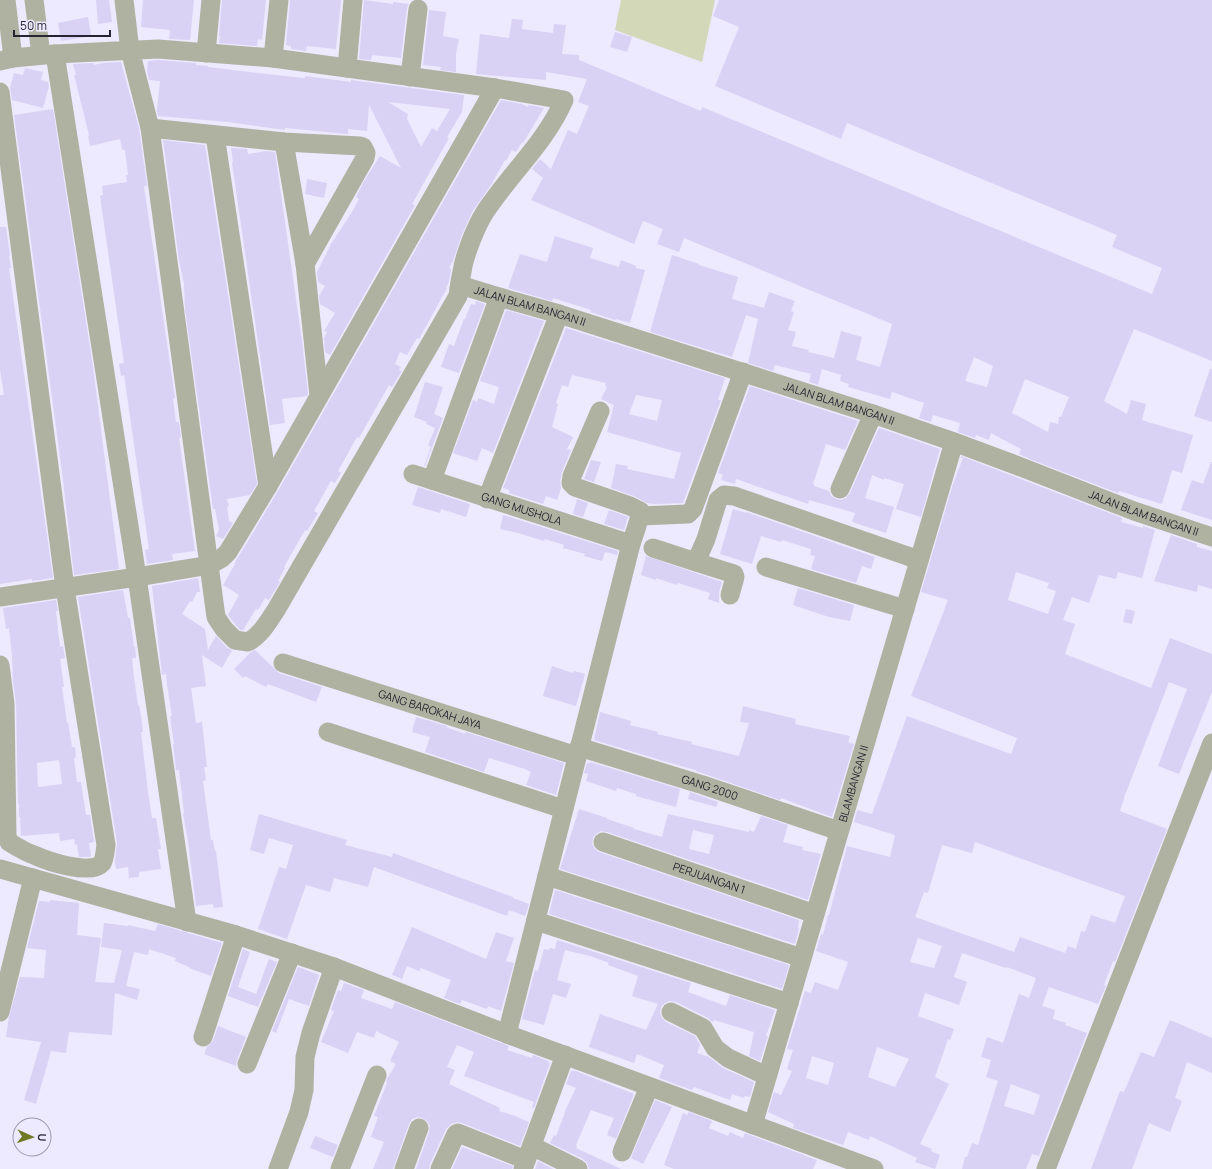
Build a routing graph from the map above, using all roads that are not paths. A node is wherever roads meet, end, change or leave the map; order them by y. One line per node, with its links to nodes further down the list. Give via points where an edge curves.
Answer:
1 (6, 0): 12 (street)
2 (34, 0): 10 (street)
3 (124, 0): 8 (street)
4 (211, 0): 9 (street)
5 (279, 0): 11 (street)
6 (353, 0): 13 (street)
7 (418, 9): 14 (street)
8 (130, 50): 9 (street, via 158,49); 10 (street); 17 (street)
9 (206, 53): 11 (street)
10 (48, 55): 12 (street); 42 (street)
11 (273, 58): 13 (street)
12 (7, 60)
13 (347, 68): 14 (street)
14 (410, 77): 15 (street)
15 (495, 88): 21 (street, via 564,100 558,115 485,213 462,271); 25 (street)
16 (0, 92): 43 (street)
17 (150, 128): 18 (street); 40 (street)
18 (215, 135): 19 (street); 31 (street)
19 (284, 142): 20 (street); 20 (street, via 360,146 366,153)
20 (305, 264): 25 (street)
21 (466, 287): 22 (street, JALAN BLAM BANGAN II); 40 (street, via 458,296 276,610 254,639 248,642 235,640 216,617)
22 (499, 297): 23 (street, JALAN BLAM BANGAN II); 30 (street)
23 (559, 314): 24 (street, JALAN BLAM BANGAN II); 33 (street)
24 (743, 372): 27 (street, JALAN BLAM BANGAN II); 34 (street, via 693,509 688,514)
25 (319, 395): 31 (street)
26 (600, 411): 34 (street, via 572,476 572,483 575,487 630,506 640,512)
27 (873, 414): 28 (street, JALAN BLAM BANGAN II); 32 (street)
28 (954, 442): 35 (street, JALAN BLAM BANGAN II, via 1134,511); 38 (street, BLAMBANGAN II)
29 (413, 474): 30 (street, GANG MUSHOLA)
30 (432, 480): 33 (street, GANG MUSHOLA)
31 (268, 486): 40 (street, via 228,552)
32 (840, 489)
33 (487, 499): 36 (street, GANG MUSHOLA)
34 (640, 516): 36 (street)
35 (1212, 536)
36 (631, 544): 51 (street)
37 (653, 548): 39 (street)
38 (919, 560): 39 (street, via 734,496 724,495 718,500); 46 (street, BLAMBANGAN II)
39 (696, 562): 44 (street, via 734,574)
40 (210, 565): 42 (street)
41 (766, 567): 46 (street)
42 (137, 578): 43 (street); 60 (street)
43 (65, 588): 45 (street); 48 (street, via 106,845 102,862 97,866 90,868 64,865 33,855 9,842 5,704)
44 (730, 595)
45 (0, 597)
46 (904, 609): 53 (street, BLAMBANGAN II)
47 (283, 663): 51 (street, GANG BAROKAH JAYA)
48 (0, 665)
49 (328, 732): 52 (street)
50 (1212, 743): 86 (street)
51 (578, 751): 52 (street); 53 (street, GANG 2000, via 703,785)
52 (564, 809): 56 (street)
53 (839, 831): 58 (street, BLAMBANGAN II)
54 (603, 842): 58 (street, PERJUANGAN 1)
55 (0, 869): 57 (street)
56 (547, 876): 59 (street); 63 (street)
57 (33, 878): 60 (street); 66 (street)
58 (815, 914): 63 (street, BLAMBANGAN II)
59 (536, 921): 65 (street); 68 (street)
60 (187, 922): 61 (street)
61 (236, 935): 62 (street); 69 (street)
62 (292, 953): 64 (street); 71 (street)
63 (802, 958): 65 (street, BLAMBANGAN II)
64 (334, 967): 68 (street); 80 (street, via 305,1057 304,1090 299,1112)
65 (789, 1003): 73 (street, BLAMBANGAN II)
66 (0, 1012)
67 (671, 1012): 73 (street, via 703,1028 715,1048 728,1058)
68 (510, 1024): 70 (street)
69 (203, 1037)
70 (565, 1055): 74 (street); 78 (street)
71 (247, 1064)
72 (376, 1075): 81 (street)
73 (767, 1076): 75 (street, BLAMBANGAN II)
74 (649, 1087): 75 (street); 77 (street)
75 (756, 1115): 79 (street)
76 (419, 1128): 82 (street)
77 (622, 1152)
78 (527, 1158): 83 (street, via 458,1133); 84 (street)
79 (830, 1161): 85 (street)
80 (278, 1169)
81 (340, 1169)
82 (404, 1169)
83 (440, 1169)
84 (578, 1169)
85 (874, 1169)
86 (1046, 1169)

